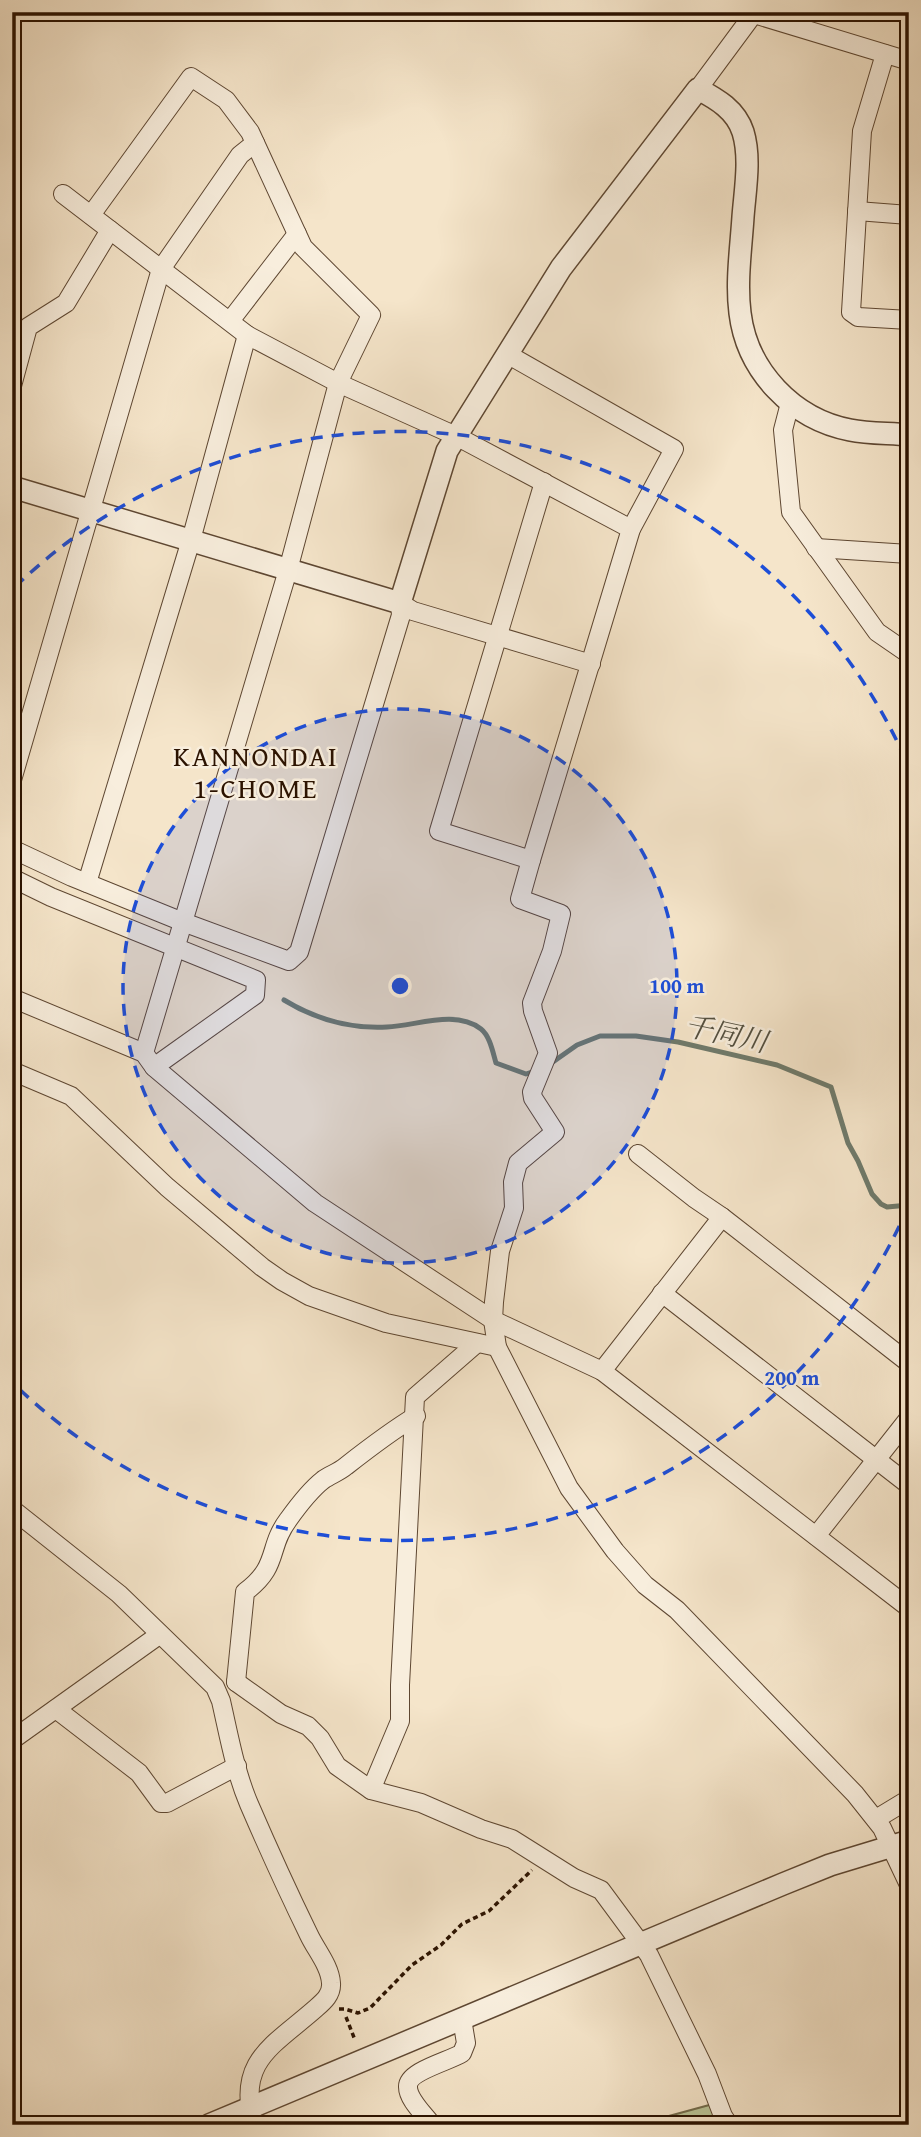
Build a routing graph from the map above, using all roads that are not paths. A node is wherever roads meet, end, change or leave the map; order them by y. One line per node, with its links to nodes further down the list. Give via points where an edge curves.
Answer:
1 (755, 13): 2 (street); 4 (street)
2 (886, 54): 3 (street); 7 (street, via 862,131)
3 (909, 61)
4 (698, 89): 16 (street, via 561,268); 19 (street, via 729,108 743,132 742,328 756,363)
5 (255, 143): 8 (street, via 226,100 191,77); 11 (street); 12 (street, via 240,155)
6 (63, 194): 8 (street)
7 (857, 211): 9 (street); 13 (street, via 851,312 859,317)
8 (91, 215): 10 (street)
9 (909, 215)
10 (110, 230): 12 (street); 18 (street, via 65,303 28,327)
11 (297, 233): 14 (street); 17 (street, via 303,247 371,315)
12 (161, 269): 14 (street); 24 (street)
13 (909, 320)
14 (230, 321): 15 (street)
15 (247, 335): 17 (street); 26 (street)
16 (507, 354): 21 (street); 25 (street, via 674,449)
17 (338, 383): 21 (street); 29 (street)
18 (12, 386)
19 (790, 403): 20 (street, via 849,430); 27 (street, via 783,430 791,512)
20 (909, 435)
21 (456, 436): 22 (street); 30 (street, via 447,451)
22 (544, 482): 25 (street); 31 (street)
23 (12, 487): 24 (street)
24 (93, 510): 26 (street); 34 (street)
25 (631, 529): 33 (street)
26 (191, 540): 29 (street); 38 (street)
27 (816, 548): 28 (street); 32 (street, via 877,632)
28 (909, 554)
29 (288, 570): 30 (street); 39 (street)
30 (400, 603): 31 (street); 39 (street, via 401,615 299,953 289,961)
31 (498, 636): 33 (street); 36 (street, via 439,831)
32 (909, 654)
33 (591, 664): 36 (street)
34 (12, 780)
35 (12, 849): 38 (street)
36 (531, 860): 47 (street, via 520,899 561,914 532,1003 548,1053 533,1098 555,1132 515,1169 514,1208 500,1251)
37 (12, 878): 40 (street)
38 (88, 883): 39 (street)
39 (183, 922): 40 (street)
40 (174, 947): 42 (street); 42 (street, via 256,980 255,995)
41 (12, 998): 42 (street)
42 (149, 1060): 47 (street, via 315,1203)
43 (12, 1071): 48 (street, via 71,1096 167,1187 282,1282 361,1315)
44 (638, 1154): 45 (street)
45 (722, 1217): 46 (street); 50 (street)
46 (662, 1293): 51 (street); 54 (street)
47 (493, 1320): 49 (street); 51 (street)
48 (477, 1343): 49 (street); 52 (street, via 415,1397)
49 (497, 1347): 67 (street, via 558,1468 615,1551)
50 (909, 1363)
51 (602, 1371): 57 (street)
52 (416, 1416): 60 (street, via 324,1479 286,1523 269,1568 261,1581 245,1592); 65 (street, via 400,1721)
53 (909, 1418): 54 (street)
54 (876, 1460): 55 (street); 57 (street)
55 (909, 1485)
56 (12, 1508): 59 (street, via 119,1594)
57 (816, 1536): 58 (street)
58 (909, 1608)
59 (159, 1635): 61 (street); 62 (street)
60 (236, 1682): 61 (street); 65 (street, via 281,1714 308,1726 338,1766)
61 (215, 1688): 64 (street)
62 (56, 1709): 63 (street); 64 (street, via 139,1773 161,1803)
63 (12, 1740)
64 (237, 1766): 72 (street, via 256,1818 331,1980 324,2001 257,2062 248,2093)
65 (371, 1790): 70 (street, via 421,1803 512,1839 601,1890)
66 (909, 1799): 67 (street)
67 (876, 1819): 68 (street)
68 (900, 1844): 69 (street); 70 (street, via 830,1865)
69 (909, 1885)
70 (641, 1943): 71 (street); 75 (street)
71 (462, 2019): 72 (street); 74 (street, via 466,2043 462,2053 410,2079 410,2095)
72 (252, 2117): 73 (street)
73 (209, 2125)
74 (432, 2125)
75 (729, 2125)

